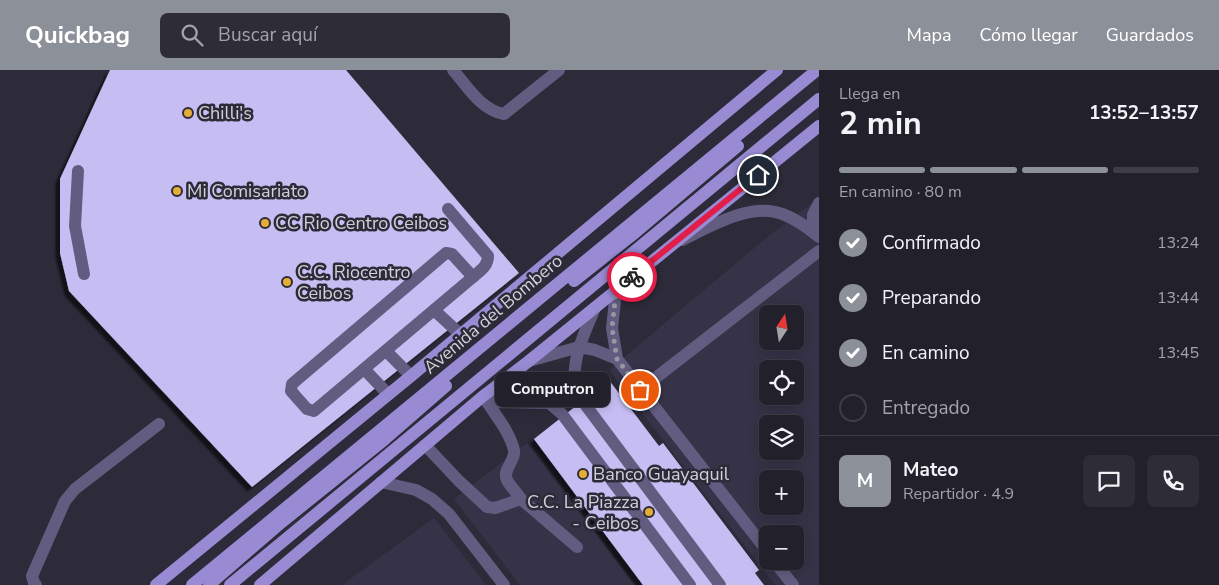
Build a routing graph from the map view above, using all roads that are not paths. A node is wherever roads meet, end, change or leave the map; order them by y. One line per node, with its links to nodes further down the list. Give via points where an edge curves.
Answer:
1 (453, 70): 2 (street, via 485,107 504,114)
2 (559, 70)
3 (778, 70): 5 (main road, Avenida del Bombero)
4 (816, 70): 39 (main road, Avenida del Bombero)
5 (765, 75): 20 (main road, Avenida del Bombero)
6 (819, 77): 40 (main road)
7 (819, 99): 41 (main road)
8 (819, 126): 13 (main road)
9 (78, 171): 15 (street, via 75,226)
10 (819, 203): 12 (street, via 813,215)
11 (448, 209): 16 (street, via 488,256 488,262)
12 (816, 234): 13 (street, via 774,211 760,211 714,224)
13 (667, 248): 17 (main road)
14 (819, 251): 27 (street)
15 (84, 274)
16 (473, 277): 19 (street); 25 (street, via 452,254 444,254 292,384 291,391 307,409 314,411)
17 (616, 291): 18 (main road); 23 (street, via 612,328)
18 (595, 308): 21 (street); 24 (main road)
19 (434, 310): 20 (street); 22 (street)
20 (460, 334): 26 (main road, Avenida del Bombero)
21 (579, 347): 23 (street); 24 (street); 45 (street, via 575,384 584,403)
22 (386, 352): 25 (street); 26 (street)
23 (617, 359): 27 (street)
24 (529, 361): 29 (main road)
25 (364, 370): 28 (street)
26 (411, 376): 28 (main road, Avenida del Bombero)
27 (640, 390): 34 (street)
28 (388, 394): 38 (main road, Avenida del Bombero)
29 (484, 400): 31 (main road); 33 (street, via 510,441 514,459 506,474 507,480); 44 (street, via 548,403 562,414)
30 (159, 424): 37 (street, via 86,479 65,501 32,576)
31 (424, 445): 32 (main road); 33 (street, via 487,507 495,508)
32 (380, 482): 42 (main road); 43 (street, via 416,490 432,498 449,514)
33 (521, 499): 35 (street)
34 (759, 541)
35 (577, 547)
36 (781, 570): 46 (street)
37 (36, 585)
38 (156, 585)
39 (192, 585)
40 (209, 585)
41 (230, 585)
42 (260, 585)
43 (504, 585)
44 (690, 585)
45 (720, 585)
46 (793, 585)

